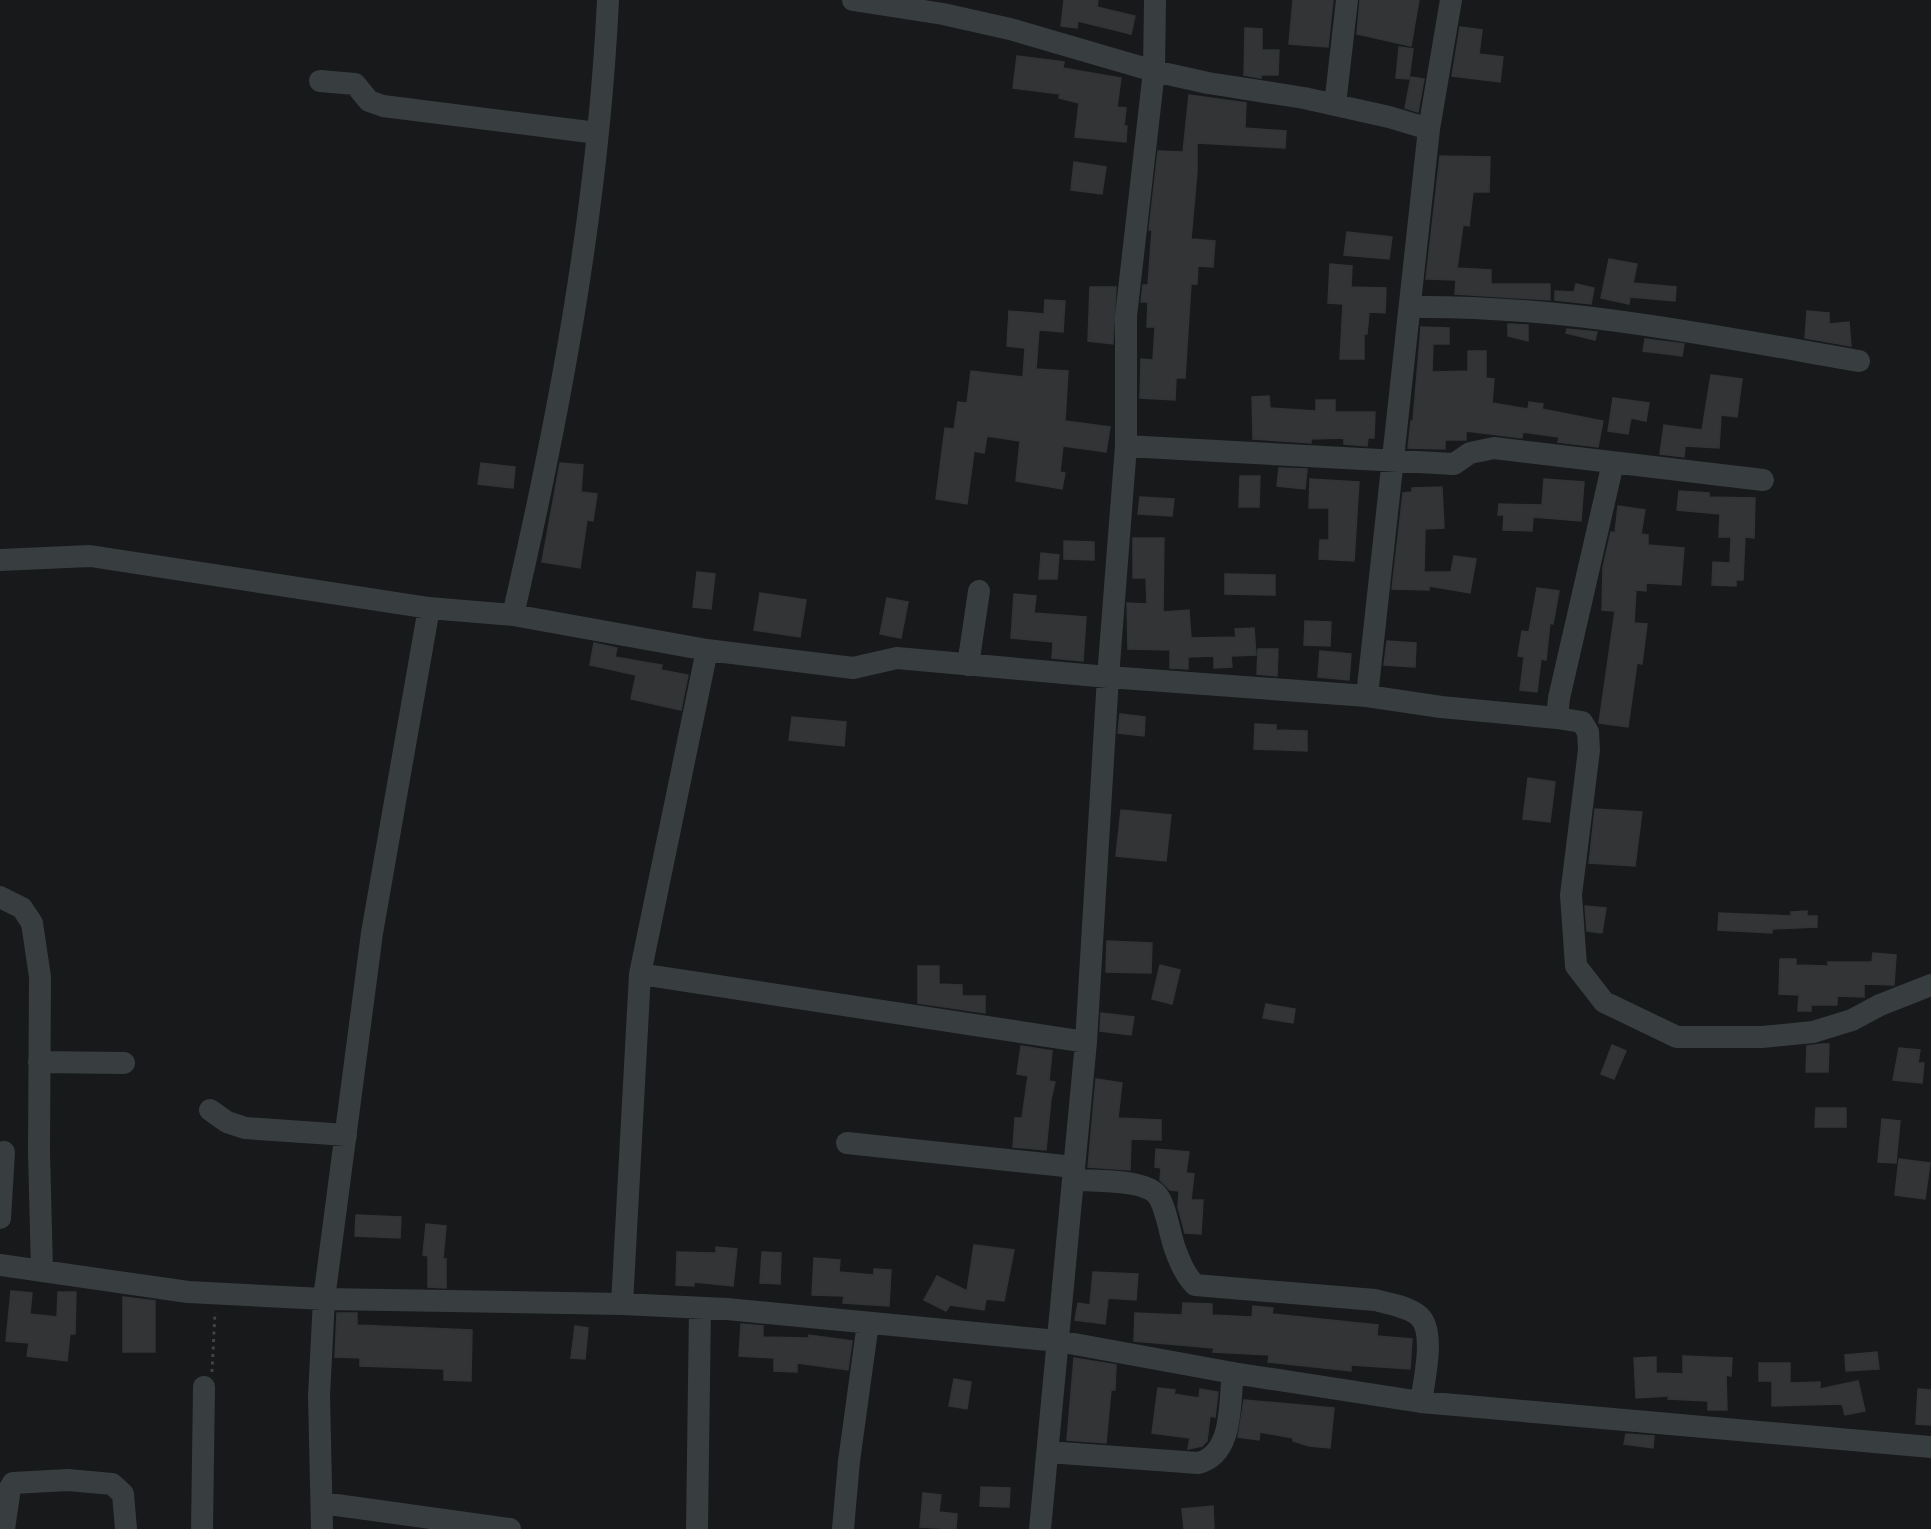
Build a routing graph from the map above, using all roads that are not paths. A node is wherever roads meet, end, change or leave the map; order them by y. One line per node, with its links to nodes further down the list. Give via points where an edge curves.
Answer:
1 (608, 0): 11 (street)
2 (853, 0): 6 (street)
3 (1155, 0): 7 (street)
4 (1347, 0): 9 (street)
5 (1451, 0): 10 (street)
6 (917, 5): 7 (street)
7 (1154, 71): 9 (street); 14 (street, via 1126,316)
8 (320, 81): 11 (street, via 355,84 369,101 383,106)
9 (1335, 105): 10 (street)
10 (1429, 129): 12 (street)
11 (597, 133): 21 (street, via 566,370)
12 (1410, 306): 13 (street, via 1477,306 1638,322); 15 (street)
13 (1859, 361)
14 (1126, 446): 15 (street); 24 (street)
15 (1394, 460): 16 (street, via 1454,464 1470,453 1494,448); 25 (street)
16 (1613, 463): 17 (street); 26 (street)
17 (1763, 480)
18 (0, 560): 20 (street, via 90,556)
19 (979, 591): 23 (street)
20 (429, 608): 21 (street); 34 (street, via 372,933)
21 (513, 615): 22 (street)
22 (707, 650): 23 (street, via 853,668 897,658); 28 (street)
23 (968, 664): 24 (street)
24 (1108, 677): 25 (street); 30 (street)
25 (1367, 696): 26 (street)
26 (1557, 718): 29 (street, via 1582,722 1588,732 1571,895 1576,966 1604,1002 1677,1037 1762,1037 1814,1032 1852,1020)
27 (0, 897): 31 (street, via 22,908 32,923 40,976)
28 (640, 974): 30 (street); 43 (street)
29 (1931, 985)
30 (1086, 1042): 38 (street)
31 (39, 1062): 32 (street); 37 (street)
32 (124, 1063)
33 (210, 1110): 34 (street, via 245,1128)
34 (345, 1135): 42 (street)
35 (847, 1143): 38 (street)
36 (2, 1152): 37 (street); 39 (street)
37 (39, 1152): 41 (street)
38 (1074, 1173): 46 (street); 49 (street, via 1134,1184 1158,1196 1179,1259 1195,1285 1375,1300 1418,1315 1428,1331)
39 (0, 1218)
40 (0, 1265): 41 (street)
41 (42, 1271): 42 (street, via 188,1292)
42 (324, 1299): 43 (street); 52 (street, via 319,1396)
43 (622, 1304): 44 (street)
44 (700, 1308): 45 (street); 58 (street)
45 (868, 1323): 46 (street); 59 (street)
46 (1058, 1341): 47 (street); 51 (street)
47 (1233, 1373): 49 (street); 51 (street, via 1225,1439 1219,1451 1206,1461)
48 (208, 1380): 55 (street)
49 (1421, 1402): 50 (street)
50 (1931, 1447)
51 (1048, 1452): 60 (street)
52 (322, 1503): 56 (street); 57 (street)
53 (4, 1529): 54 (street, via 13,1483 68,1480 112,1484 123,1494)
54 (126, 1529)
55 (202, 1529)
56 (322, 1529)
57 (510, 1529)
58 (697, 1529)
59 (843, 1529)
60 (1040, 1529)

